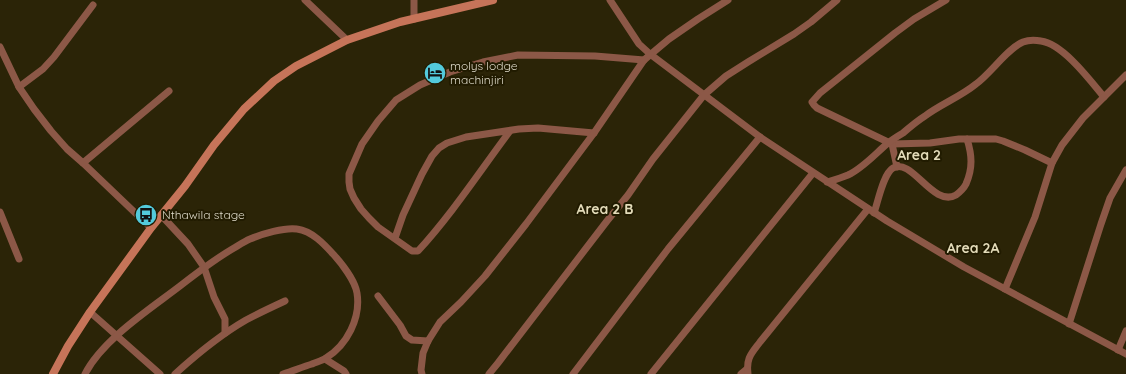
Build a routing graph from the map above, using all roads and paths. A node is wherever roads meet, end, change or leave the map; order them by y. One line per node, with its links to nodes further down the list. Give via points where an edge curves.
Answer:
1 (305, 0): 10 (street)
2 (414, 0): 9 (street)
3 (493, 0): 9 (main road)
4 (610, 0): 12 (street)
5 (728, 0): 12 (street)
6 (837, 0): 17 (street, via 811,22 726,76)
7 (946, 0): 23 (street, via 895,33 812,102 818,108)
8 (93, 5): 15 (street, via 54,57)
9 (414, 19): 10 (main road)
10 (347, 40): 32 (main road, via 296,66 274,81 244,109 214,144)
11 (0, 47): 15 (street)
12 (650, 54): 13 (street); 17 (street)
13 (644, 60): 20 (street); 34 (street, via 518,55 450,72 420,85 396,100 362,144 349,174 350,189 361,209)
14 (1126, 75): 18 (street)
15 (19, 87): 24 (street, via 51,131)
16 (169, 91): 24 (street)
17 (704, 95): 21 (street); 57 (street)
18 (1104, 97): 23 (street, via 1061,51 1042,41 1025,41 1016,46 977,84 936,108); 25 (street, via 1072,131)
19 (510, 131): 20 (street, via 538,128); 34 (street, via 466,137 439,148 422,174); 34 (street, via 418,251 412,251)
20 (594, 133): 45 (street, via 522,230 485,276 440,322)
21 (760, 137): 28 (street); 58 (street, via 668,248)
22 (967, 139): 23 (street); 25 (street, via 1003,141); 26 (street, via 971,165 965,186 953,197 941,196 906,168)
23 (890, 144): 26 (street); 29 (street, via 848,175)
24 (83, 163): 33 (street)
25 (1052, 163): 37 (street, via 1035,217)
26 (897, 167): 30 (street, via 889,172)
27 (1126, 170): 41 (street, via 1110,198)
28 (813, 173): 29 (street); 59 (street)
29 (828, 182): 30 (street)
30 (871, 211): 37 (street); 49 (street, via 760,342 749,358)
31 (0, 212): 35 (street)
32 (161, 215): 33 (main road); 36 (street, via 188,244)
33 (151, 228): 40 (main road)
34 (395, 238)
35 (19, 259)
36 (204, 267): 43 (street, via 225,319); 44 (street); 48 (street, via 250,239 278,231 298,229 317,238 338,260 357,292 356,316 351,331)
37 (1005, 289): 41 (street)
38 (378, 296): 45 (street, via 406,336 412,340)
39 (285, 301): 43 (street)
40 (90, 312): 44 (street); 50 (main road)
41 (1069, 324): 46 (street)
42 (1126, 331): 46 (street)
43 (225, 333): 53 (street)
44 (117, 336): 51 (street, via 96,357); 52 (street)
45 (428, 341): 56 (street)
46 (1118, 350): 47 (street)
47 (1126, 354)
48 (325, 359): 54 (street); 55 (street)
49 (748, 371): 60 (street)
50 (53, 374)
51 (86, 374)
52 (160, 374)
53 (175, 374)
54 (283, 374)
55 (346, 374)
56 (422, 374)
57 (489, 374)
58 (573, 374)
59 (651, 374)
60 (741, 374)

